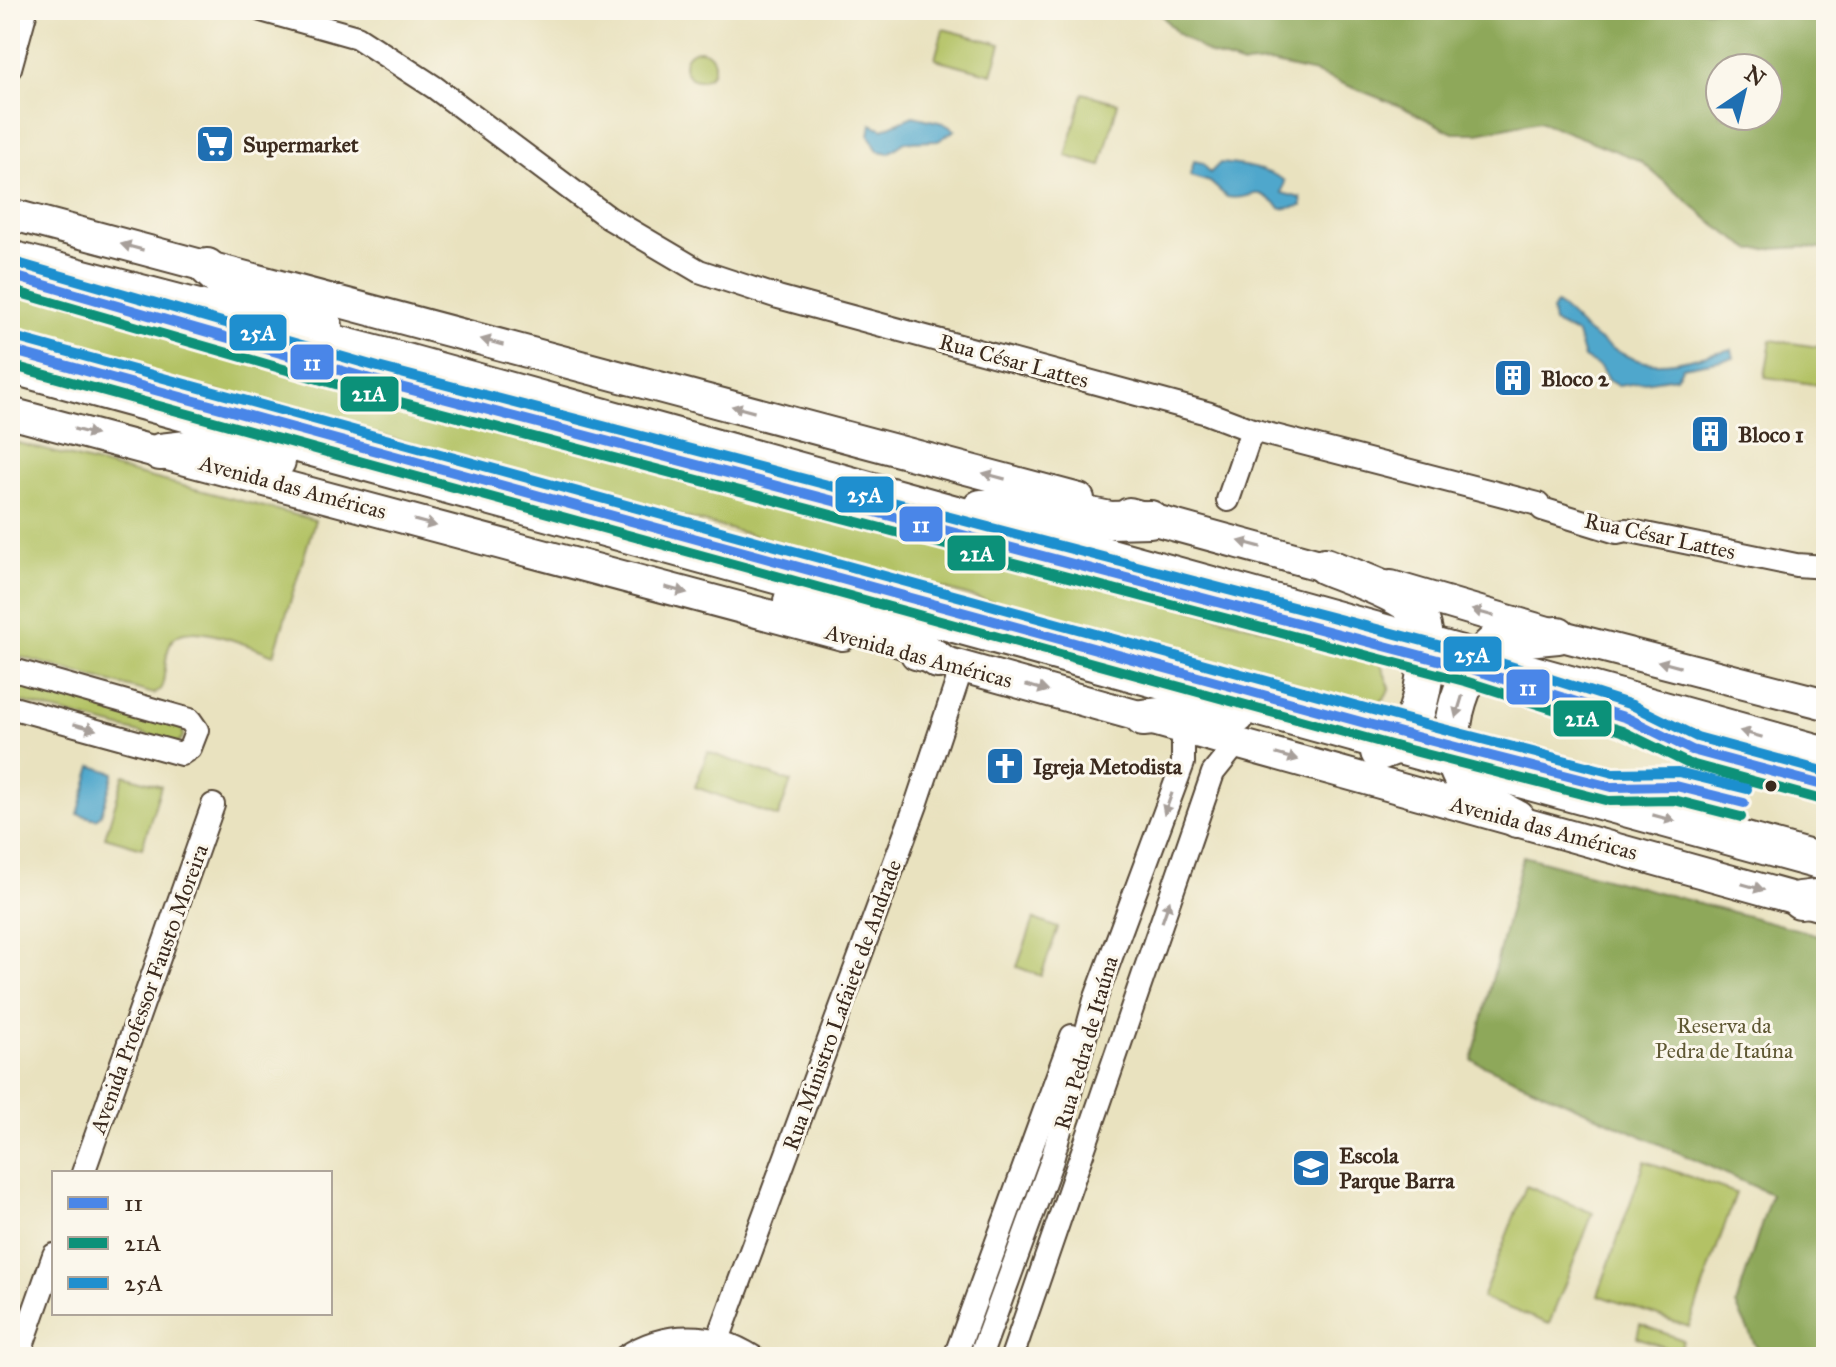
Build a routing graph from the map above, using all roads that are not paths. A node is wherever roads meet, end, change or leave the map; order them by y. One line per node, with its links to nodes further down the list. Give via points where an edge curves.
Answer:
1 (26, 10): 3 (street)
2 (261, 10): 10 (street, Rua César Lattes, via 357,37 434,87 609,218 699,271)
3 (10, 68)
4 (10, 214): 6 (main road, one-way to 4)
5 (10, 259): 7 (highway)
6 (207, 267): 7 (highway, via 225,284 275,300); 15 (main road, one-way to 6)
7 (406, 362): 14 (highway)
8 (10, 365): 12 (highway, Avenida das Américas)
9 (10, 413): 11 (main road, Avenida das Américas, one-way to 11)
10 (1252, 430): 13 (street); 18 (street, Rua César Lattes, via 1538,504 1617,532)
11 (160, 452): 12 (highway, via 205,447 358,471); 22 (main road, Avenida das Américas, one-way to 22)
12 (384, 469): 16 (highway, Avenida das Américas)
13 (1228, 500)
14 (918, 505): 15 (highway, via 1046,507 1110,520); 20 (highway)
15 (1150, 519): 17 (main road, one-way to 15)
16 (651, 541): 22 (highway, via 714,573 911,643); 29 (highway, Avenida das Américas)
17 (1325, 566): 19 (main road, one-way to 17); 20 (highway, via 1415,609)
18 (1826, 567)
19 (1558, 635): 21 (highway, via 1506,637); 24 (main road, one-way to 19)
20 (1426, 642): 21 (highway); 29 (highway, via 1422,688)
21 (1480, 658): 30 (highway, one-way to 21); 31 (highway, one-way to 31, via 1455,722)
22 (950, 664): 26 (main road, Avenida das Américas, one-way to 26); 42 (street, Rua Ministro Lafaiete de Andrade, via 916,805)
23 (10, 669): 25 (street, one-way to 23, via 181,754 190,748 197,730 190,720)
24 (1826, 704)
25 (10, 707)
26 (1143, 718): 27 (main road, Avenida das Américas); 29 (highway, via 1239,715 1378,752)
27 (1183, 729): 28 (main road, Avenida das Américas); 36 (street, Rua Pedra de Itaúna, one-way to 36, via 1183,763)
28 (1237, 743): 33 (main road, Avenida das Américas, one-way to 33); 37 (street, Rua Pedra de Itaúna, one-way to 28, via 1213,773)
29 (1398, 745): 31 (highway, Avenida das Américas)
30 (1826, 755)
31 (1454, 760): 33 (highway, via 1470,789); 34 (highway, Avenida das Américas, one-way to 34)
32 (213, 805): 40 (street, Avenida Professor Fausto Moreira)
33 (1517, 819): 35 (main road, Avenida das Américas, one-way to 35)
34 (1826, 863)
35 (1817, 901)
36 (1113, 949): 37 (street); 38 (street, Rua Pedra de Itaúna); 47 (street, via 1084,1002)
37 (1148, 963): 39 (street, Rua Pedra de Itaúna)
38 (1095, 1000): 39 (street); 48 (street, Rua Pedra de Itaúna, via 1052,1160)
39 (1132, 1011): 43 (street, Rua Pedra de Itaúna)
40 (84, 1171)
41 (52, 1261): 44 (street)
42 (718, 1340): 45 (street, via 680,1336 642,1345); 46 (street)
43 (1018, 1355)
44 (18, 1357)
45 (625, 1357)
46 (753, 1357)
47 (955, 1357)
48 (980, 1357)

